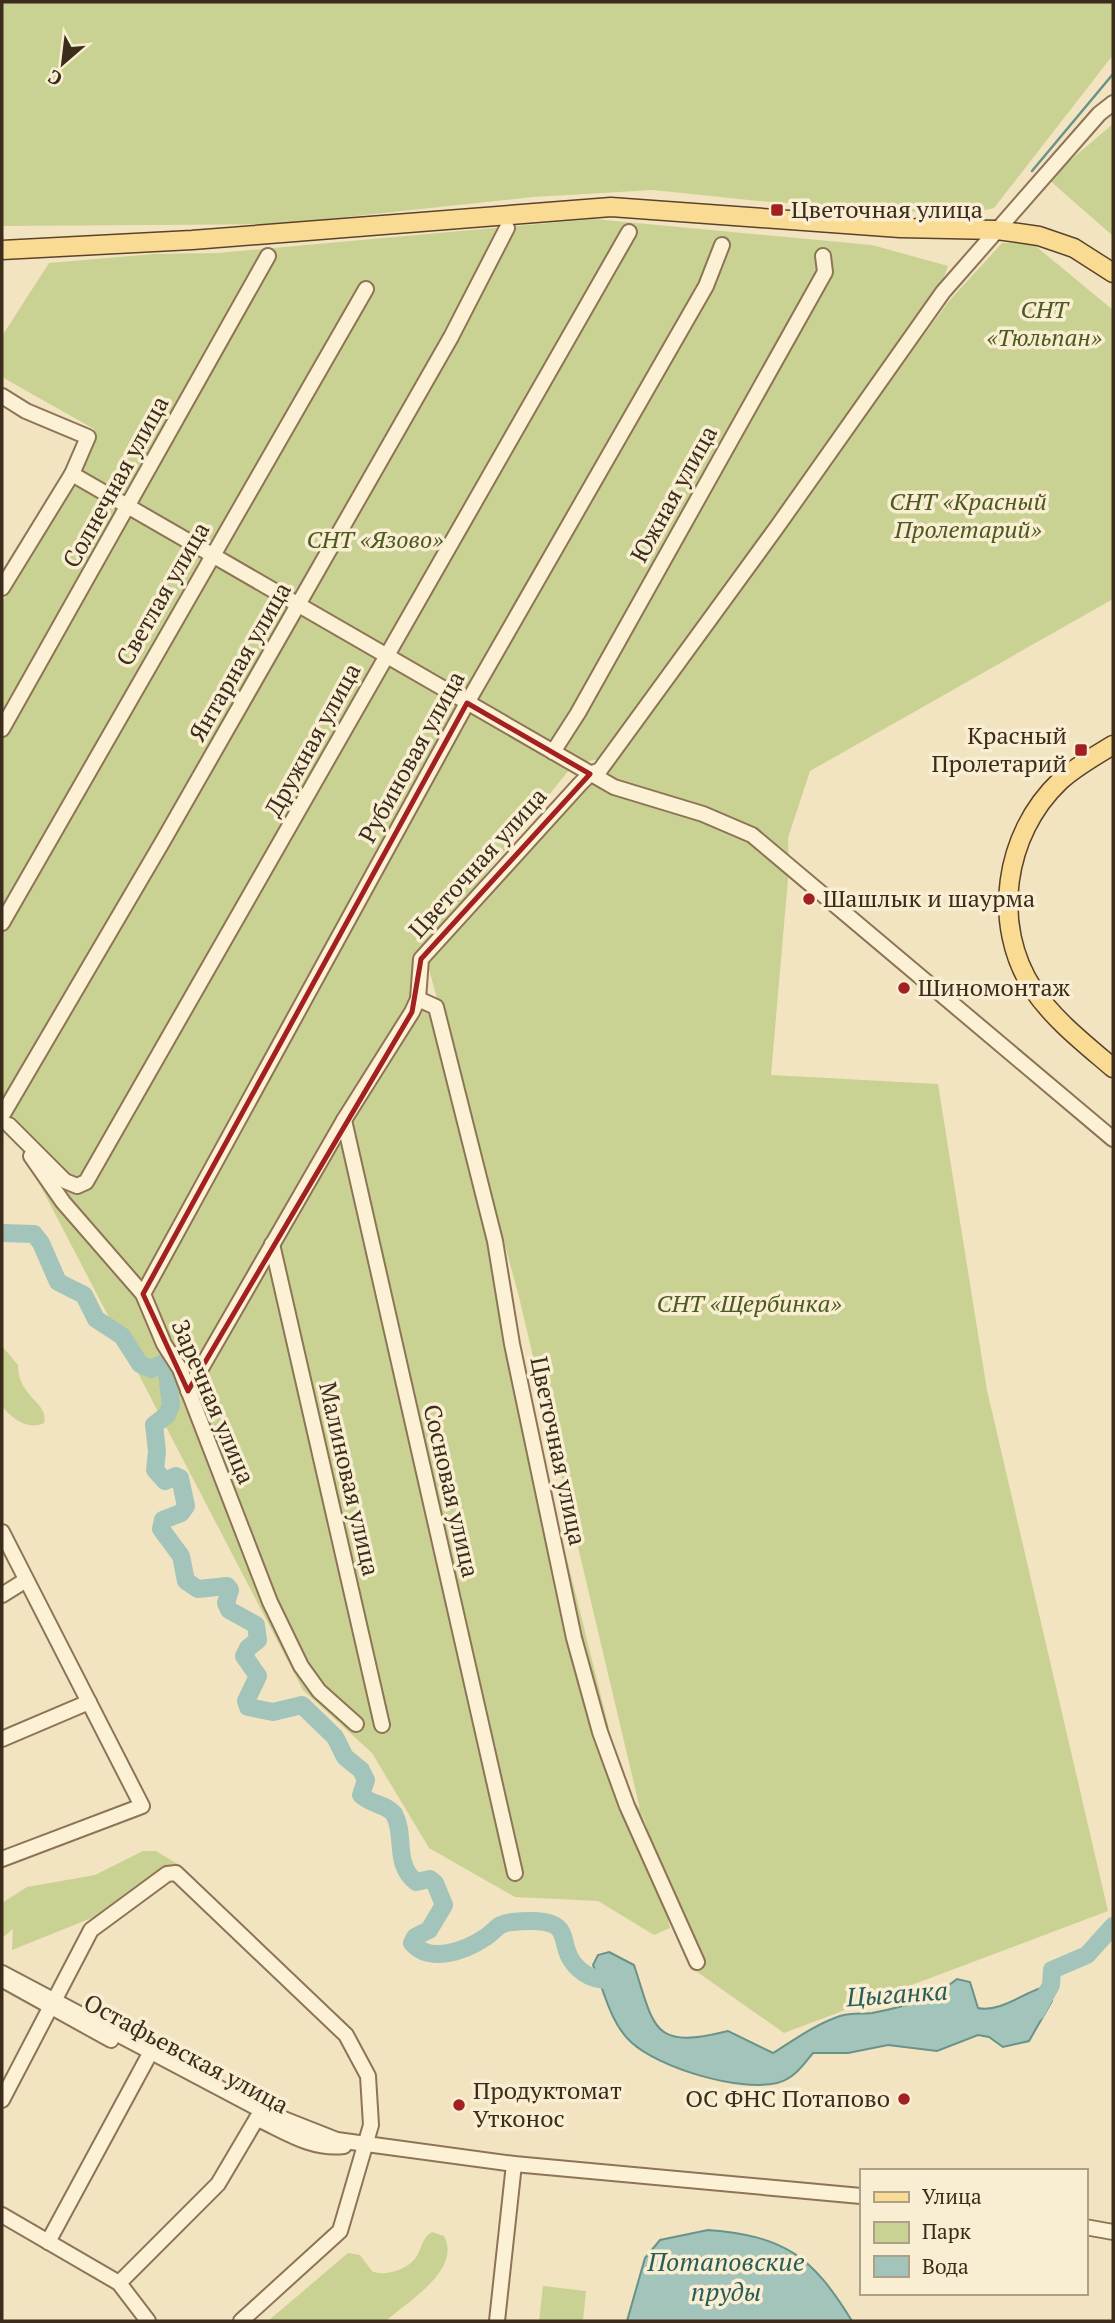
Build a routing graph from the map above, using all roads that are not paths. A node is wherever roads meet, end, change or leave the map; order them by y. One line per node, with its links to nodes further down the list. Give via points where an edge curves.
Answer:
1 (1113, 103): 3 (street, Цветочная улица)
2 (507, 228): 16 (street, Янтарная улица, via 451,337)
3 (997, 230): 6 (main road, via 900,228 611,207); 9 (main road, via 1039,236 1074,248); 22 (street, Цветочная улица, via 943,292 600,770)
4 (629, 232): 17 (street, Дружная улица)
5 (722, 245): 18 (street, Рубиновая улица, via 706,286)
6 (2, 250)
7 (268, 256): 13 (street, Солнечная улица)
8 (822, 256): 21 (street, Южная улица, via 825,272)
9 (1113, 272)
10 (366, 289): 14 (street, Светлая улица)
11 (2, 396): 12 (street, via 88,437)
12 (72, 474): 13 (street); 15 (street)
13 (129, 507): 14 (street); 19 (street, Солнечная улица)
14 (211, 555): 16 (street); 23 (street, Светлая улица)
15 (2, 588)
16 (299, 604): 17 (street); 26 (street, Янтарная улица)
17 (386, 656): 18 (street); 26 (street, Дружная улица, via 86,1182 77,1186 65,1181)
18 (467, 703): 21 (street); 30 (street, Рубиновая улица)
19 (2, 729)
20 (1113, 745): 25 (main road, via 1060,782 1036,811 1019,843 1008,884 1008,921 1016,958 1033,989 1058,1019)
21 (553, 752): 22 (street)
22 (590, 774): 24 (street, Цветочная улица, via 421,959); 28 (street, via 614,787 703,814 752,835)
23 (2, 923)
24 (418, 999): 27 (street); 41 (street, Цветочная улица, via 436,1007 474,1148 574,1638 600,1732 627,1806)
25 (1113, 1068)
26 (5, 1117): 30 (street, Заречная улица, via 63,1202)
27 (344, 1119): 29 (street); 40 (street, Сосновая улица)
28 (1113, 1139)
29 (272, 1244): 31 (street); 37 (street, Малиновая улица)
30 (143, 1294): 31 (street, Заречная улица)
31 (188, 1391): 36 (street, Заречная улица, via 270,1602 301,1667 319,1691)
32 (2, 1532): 33 (street)
33 (26, 1580): 34 (street); 35 (street)
34 (2, 1595)
35 (89, 1702): 38 (street); 39 (street, via 142,1806)
36 (356, 1724)
37 (382, 1725)
38 (2, 1739)
39 (2, 1859)
40 (514, 1873)
41 (697, 1962)
42 (2, 1973): 44 (street, Остафьевская улица)
43 (2, 1979): 44 (street, Остафьевская улица)
44 (52, 2004): 45 (street, Остафьевская улица); 46 (street); 48 (street, Остафьевская улица, via 298,2127); 48 (street, via 91,1930 167,1874 176,1873 346,2035 368,2076 371,2124)
45 (147, 2059): 47 (street, Остафьевская улица); 54 (street)
46 (2, 2100)
47 (257, 2118): 48 (street, Остафьевская улица, via 323,2147); 55 (street, via 218,2184)
48 (360, 2144): 49 (street, Остафьевская улица); 59 (street, via 340,2231)
49 (514, 2164): 50 (street, Остафьевская улица); 60 (street)
50 (860, 2196)
51 (2, 2215): 54 (street)
52 (1087, 2227): 53 (street)
53 (1113, 2232)
54 (48, 2242): 55 (street)
55 (119, 2283): 56 (street)
56 (130, 2300): 57 (street); 58 (street)
57 (139, 2321)
58 (148, 2321)
59 (241, 2321)
60 (497, 2321)

